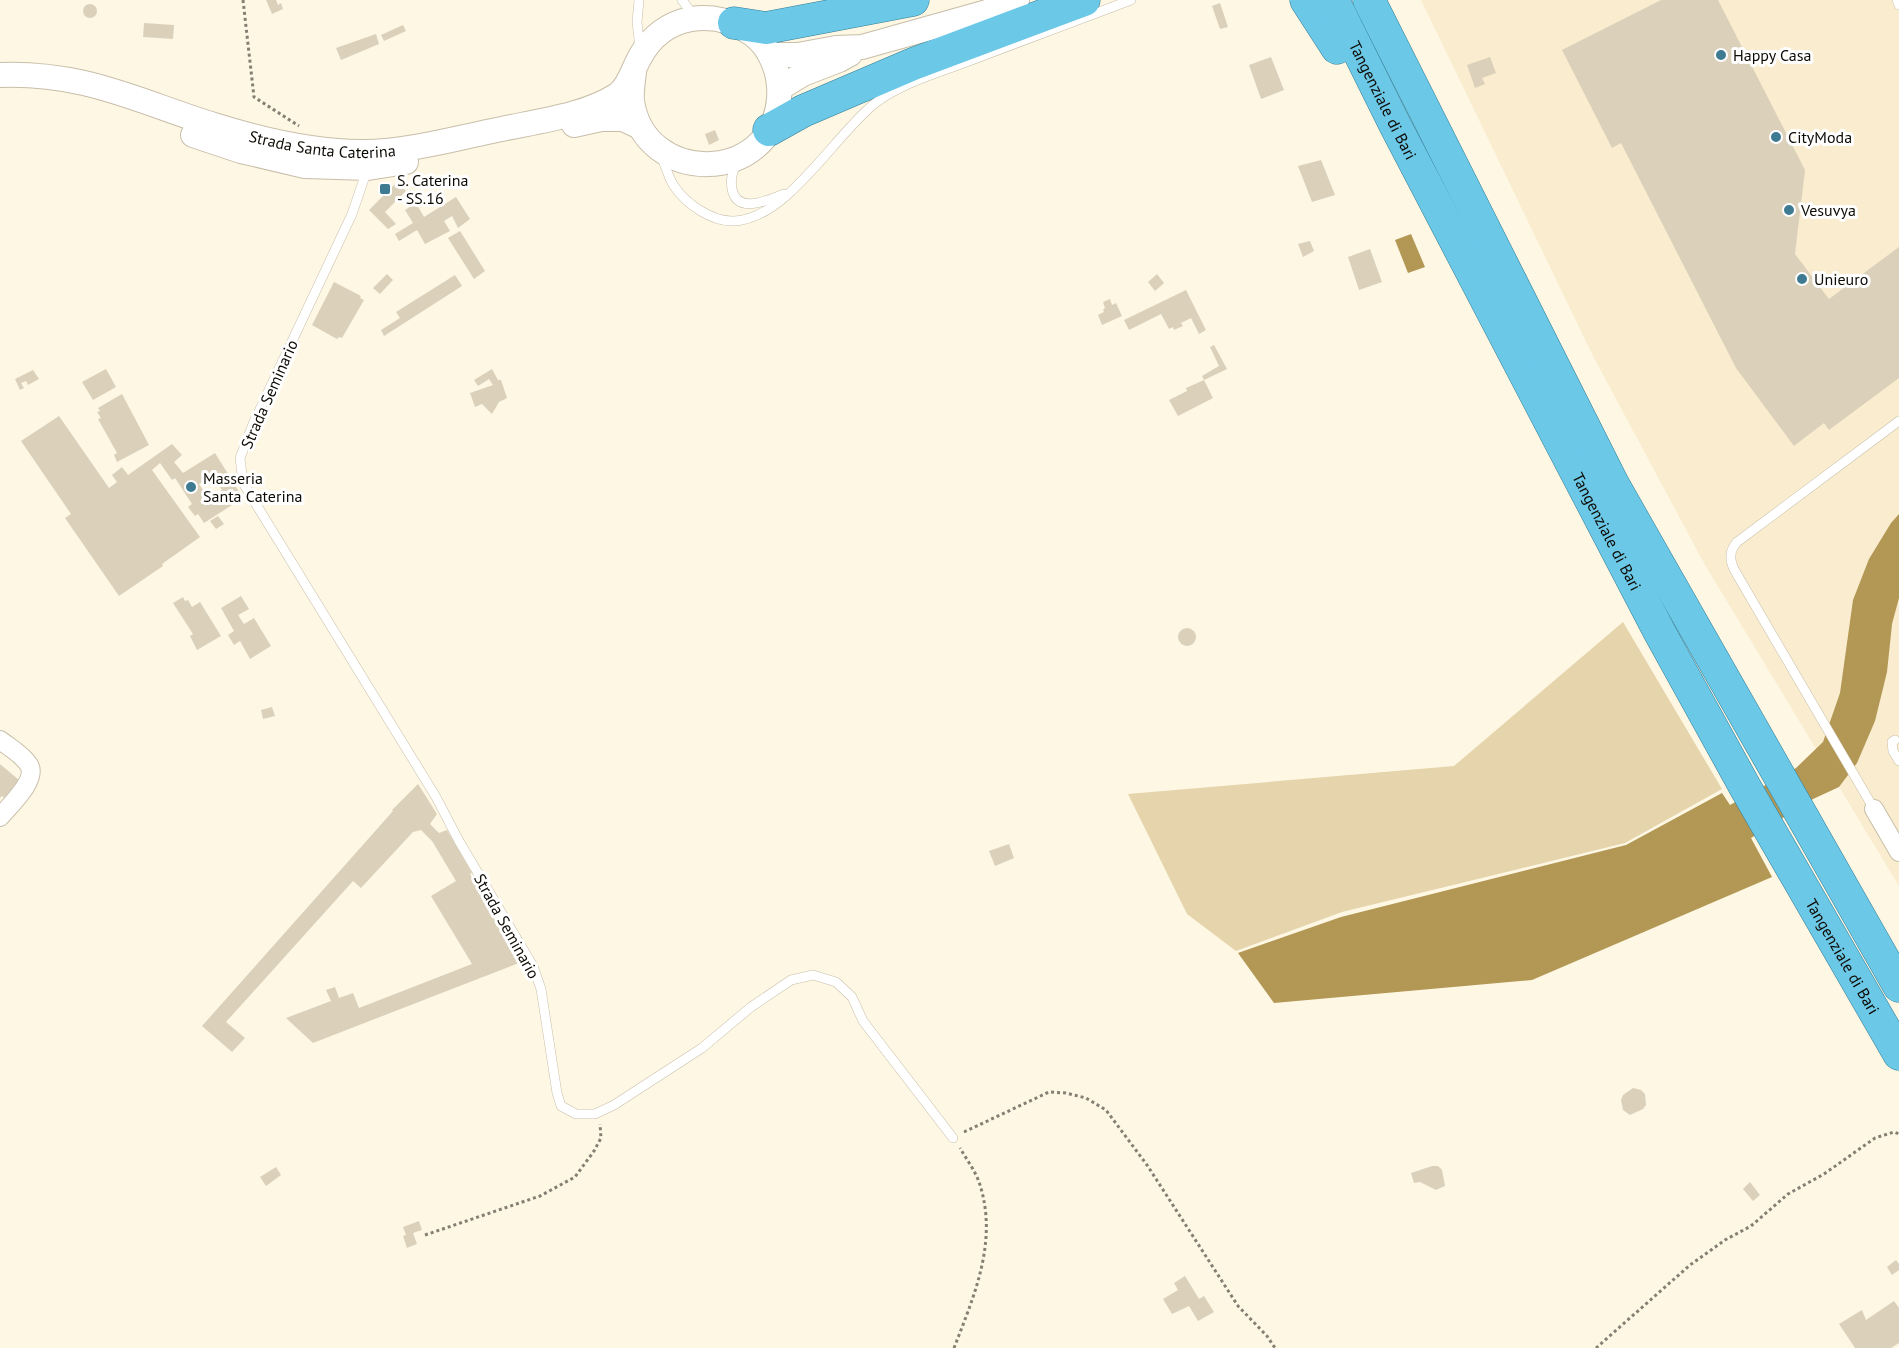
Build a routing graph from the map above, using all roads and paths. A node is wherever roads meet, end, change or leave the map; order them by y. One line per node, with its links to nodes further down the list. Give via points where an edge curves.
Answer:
1 (243, 0): 21 (path, via 254,97)
2 (639, 0): 15 (lane)
3 (913, 0): 12 (highway, via 766,28)
4 (1017, 0): 13 (street)
5 (1084, 0): 23 (highway, via 913,64 803,111)
6 (1131, 0): 27 (lane, via 897,90 856,119)
7 (1306, 0): 20 (highway, via 1347,64)
8 (1333, 0): 20 (highway, Tangenziale di Bari)
9 (1369, 0): 19 (highway, Tangenziale di Bari)
10 (1387, 0): 19 (highway, via 1410,46)
11 (689, 9): 12 (street, Strada Santa Caterina); 15 (street, Strada Santa Caterina, via 678,23 649,43)
12 (734, 23): 14 (street, Strada Santa Caterina, via 755,36)
13 (862, 47): 14 (street); 17 (street)
14 (770, 55): 17 (street, Strada Santa Caterina)
15 (637, 65): 16 (street, Strada Santa Caterina, via 619,94 585,111 387,151 338,151 274,141 215,126 86,83 45,76); 22 (street, Strada Santa Caterina, via 632,100)
16 (0, 75)
17 (780, 88): 23 (street, Strada Santa Caterina)
18 (0, 90): 26 (street, Strada Santa Caterina, via 51,90 241,151 304,166)
19 (1418, 98): 35 (highway, Tangenziale di Bari, via 1613,484)
20 (1395, 125): 36 (highway, Tangenziale di Bari, via 1660,633)
21 (301, 127)
22 (640, 127): 24 (street, Strada Santa Caterina); 26 (street, Strada Santa Caterina, via 623,119 601,119 437,158)
23 (769, 130): 25 (street, Strada Santa Caterina)
24 (656, 146): 25 (street, Strada Santa Caterina, via 672,158 691,164 710,166); 27 (lane, via 674,185 689,202 712,217 733,222 752,218 774,207)
25 (740, 157): 27 (lane, via 731,183 739,202 759,203)
26 (368, 168): 37 (lane, Strada Seminario, via 352,214 253,424 240,458 243,483 436,797 533,966 541,989 561,1106 576,1114)
27 (789, 193)
28 (1899, 421): 32 (lane, via 1737,542 1731,552 1731,564)
29 (0, 740): 33 (street, via 31,767 31,776)
30 (1895, 740): 31 (lane, via 1891,746)
31 (1899, 761)
32 (1874, 810): 34 (street)
33 (0, 817)
34 (1897, 845)
35 (1899, 986)
36 (1899, 1054)
37 (595, 1114): 39 (lane, via 614,1106 702,1048 791,980 813,975 836,982 852,997 863,1021); 40 (path, via 601,1125 601,1138 575,1177 540,1196)
38 (1899, 1134): 43 (path, via 1875,1138 1788,1194 1751,1226 1690,1265)
39 (953, 1138): 41 (path, via 980,1185 987,1237 980,1281); 42 (path, via 1049,1092 1086,1098 1106,1110 1147,1165 1238,1306)
40 (425, 1235)
41 (954, 1348)
42 (1275, 1348)
43 (1596, 1348)

